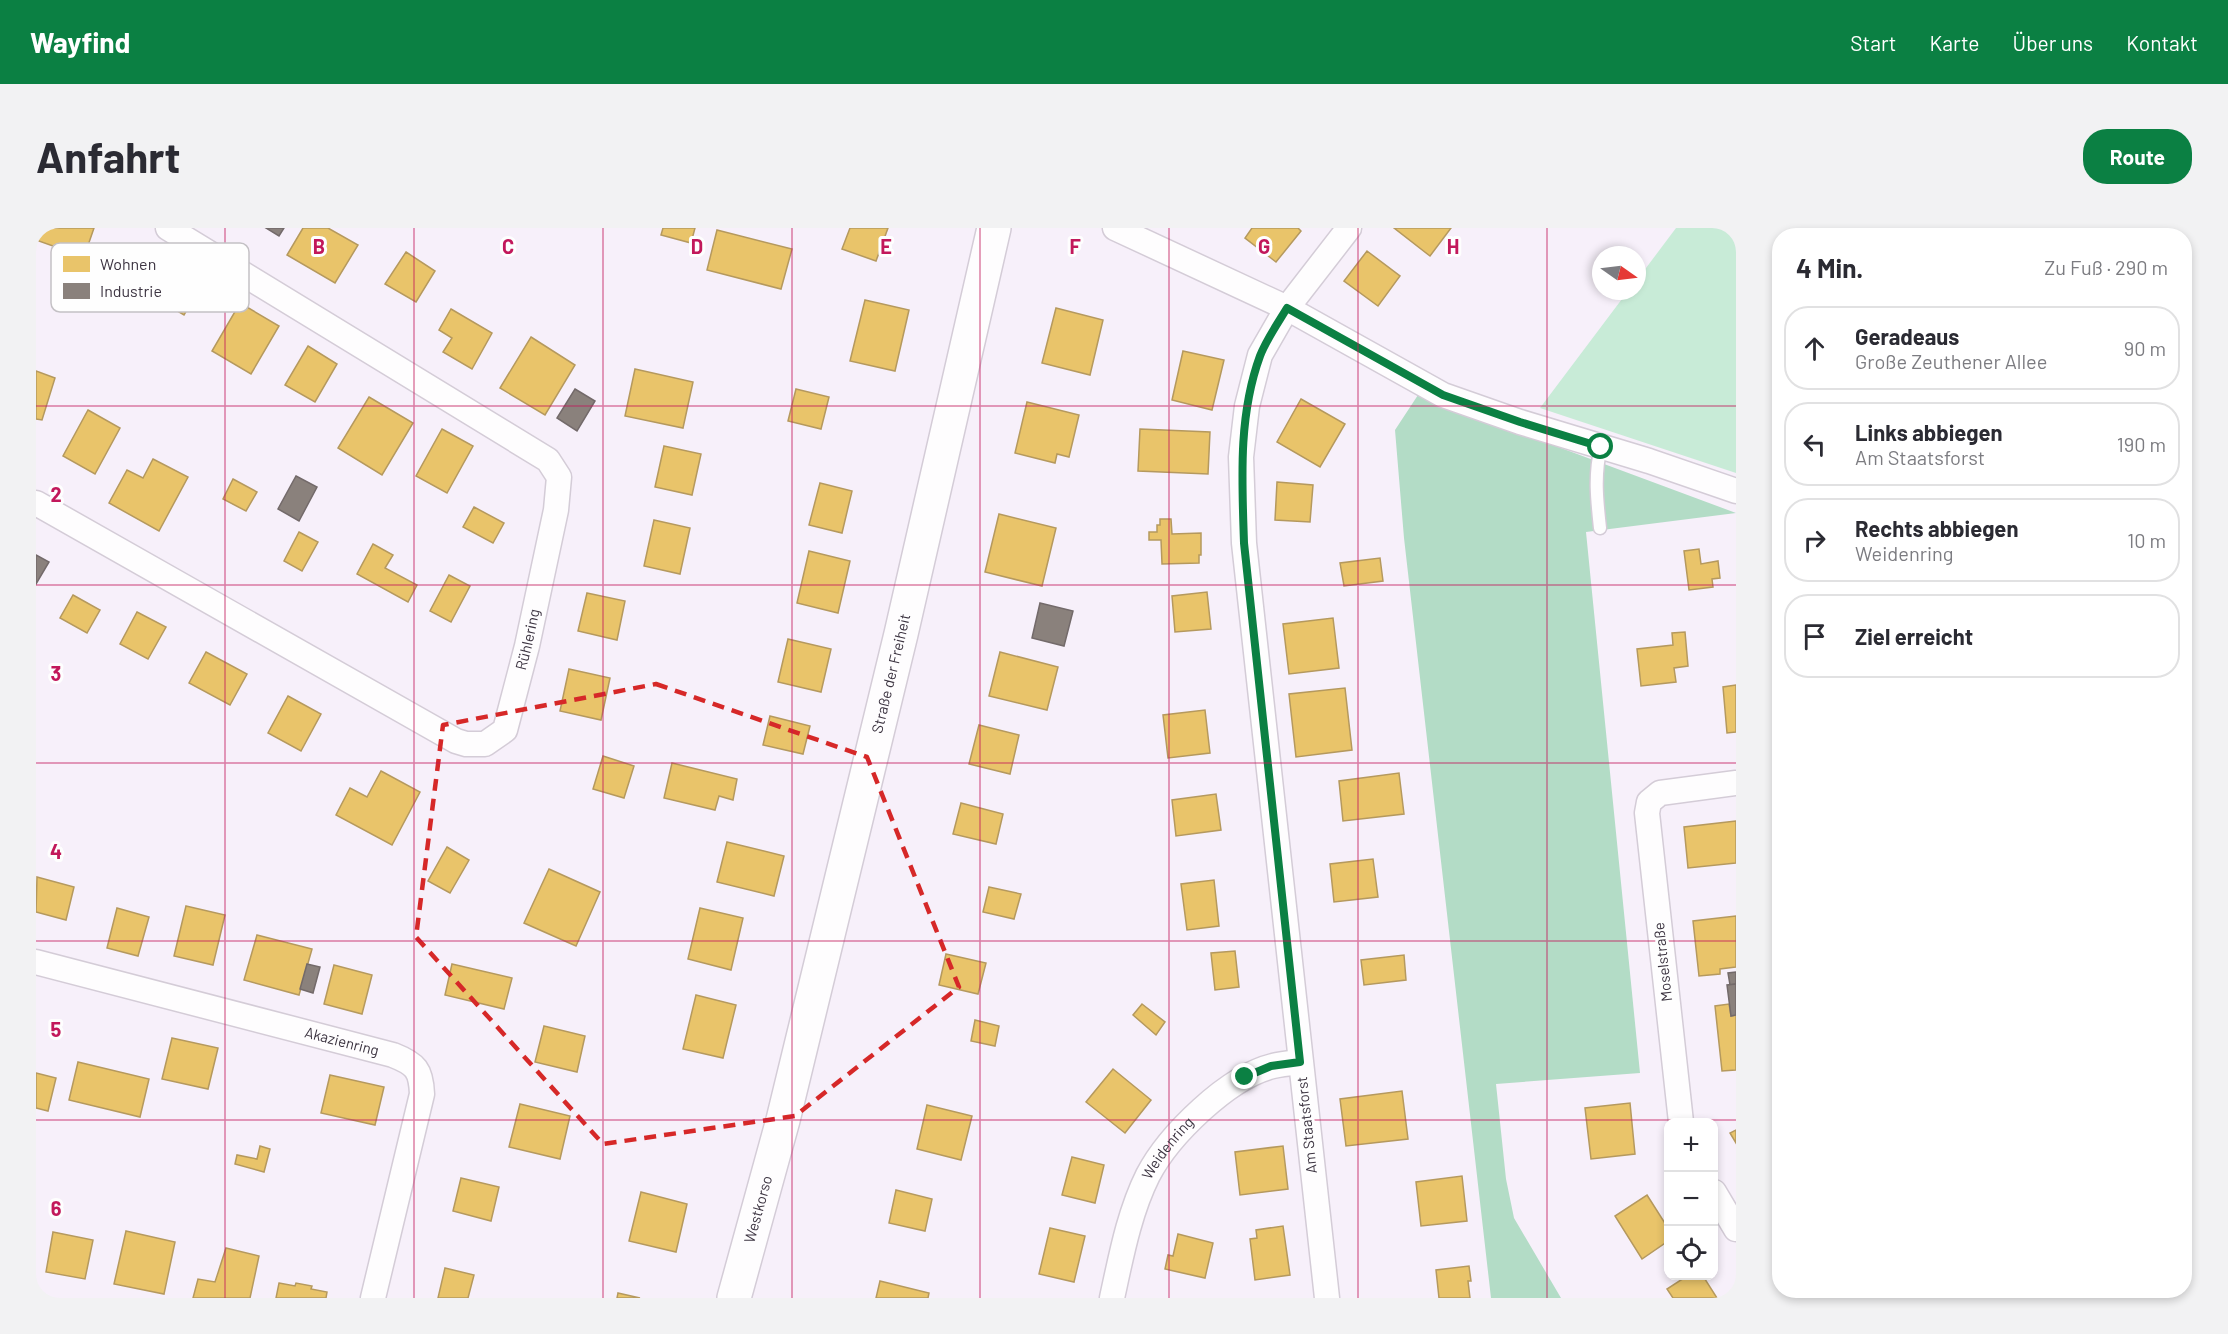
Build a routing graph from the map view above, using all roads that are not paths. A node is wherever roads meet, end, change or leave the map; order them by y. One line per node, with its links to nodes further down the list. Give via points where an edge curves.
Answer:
1 (168, 228): 5 (street, Rühlering)
2 (994, 228): 16 (street, Straße der Freiheit)
3 (1115, 228): 7 (street)
4 (1349, 228): 7 (street, Am Staatsforst)
5 (193, 243)
6 (249, 277): 10 (street, Rühlering, via 548,460 559,477 549,548 505,730 485,744 456,741)
7 (1287, 308): 8 (street, via 1443,395); 14 (street, Am Staatsforst, via 1260,355 1247,406 1241,457 1244,543)
8 (1601, 447): 9 (street); 11 (lane, via 1597,463)
9 (1736, 491)
10 (36, 503)
11 (1600, 528)
12 (1736, 783): 15 (street, Moselstraße, via 1660,793 1649,802 1647,813)
13 (36, 962): 19 (street, Akazienring, via 411,1062 421,1076 422,1094)
14 (1300, 1062): 21 (street, Weidenring, via 1271,1066 1245,1077 1179,1131 1148,1175 1128,1228); 22 (street, Am Staatsforst)
15 (1682, 1118)
16 (783, 1120): 20 (street, Westkorso)
17 (1718, 1200): 18 (street)
18 (1736, 1229)
19 (373, 1298)
20 (734, 1298)
21 (1112, 1298)
22 (1327, 1298)

